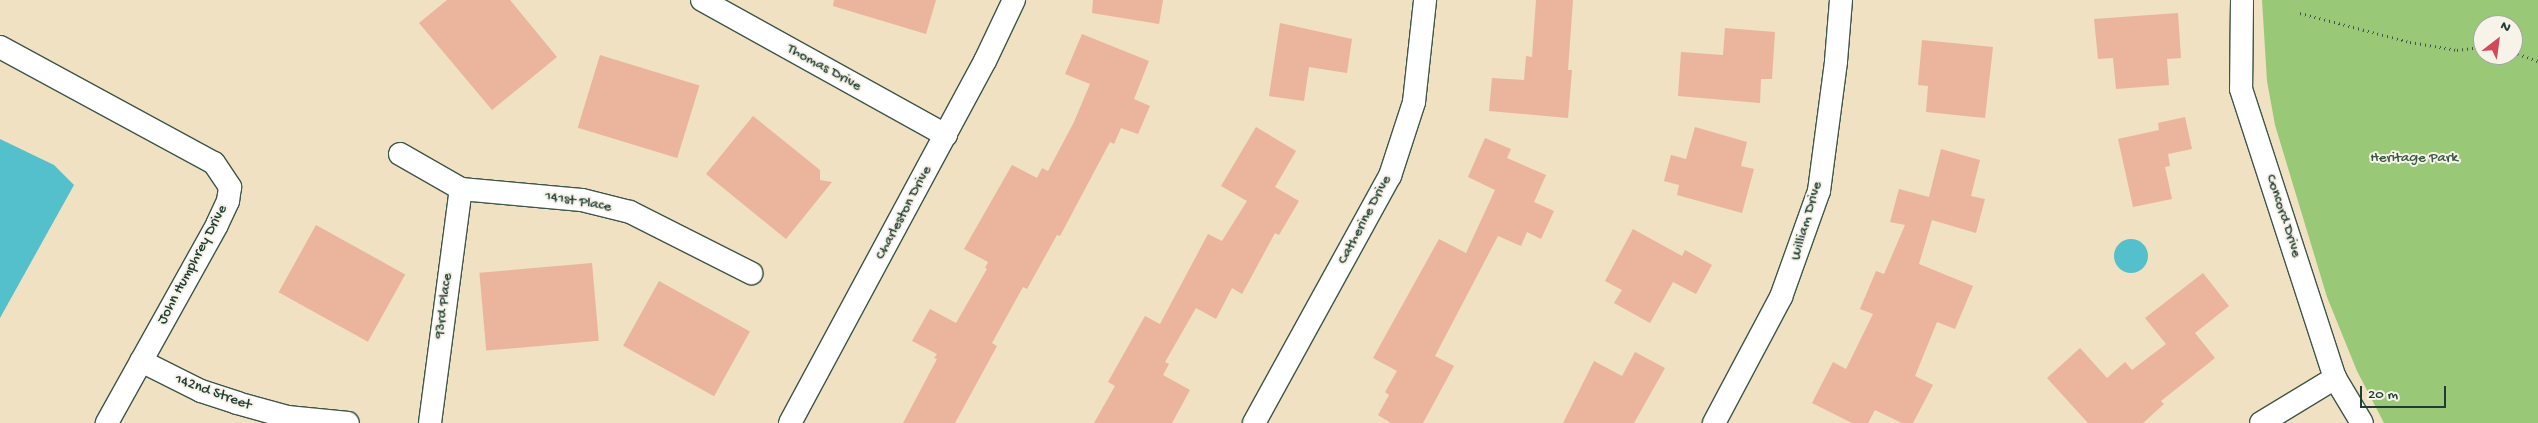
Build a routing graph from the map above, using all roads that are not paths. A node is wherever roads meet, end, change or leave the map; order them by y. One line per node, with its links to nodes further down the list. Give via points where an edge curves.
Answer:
1 (702, 0): 7 (street, Thomas Drive)
2 (1014, 0): 7 (street, Charleston Drive)
3 (1424, 0): 17 (street, Catherine Drive, via 1414,102 1390,176)
4 (1841, 0): 18 (street, William Drive, via 1819,191 1781,298)
5 (2242, 0): 12 (street, Concord Drive, via 2241,89)
6 (0, 47): 11 (street, John Humphrey Drive, via 214,163 230,187 228,201 217,225)
7 (946, 135): 16 (street, Charleston Drive)
8 (400, 154): 9 (street, 141st Place)
9 (461, 189): 10 (street, 141st Place, via 582,200 630,212); 15 (street, 93rd Place)
10 (752, 273)
11 (141, 361): 13 (street, John Humphrey Drive); 14 (street, 142nd Street, via 201,391 237,403 288,417)
12 (2335, 378): 19 (street); 20 (street, Concord Drive)
13 (107, 423)
14 (348, 423)
15 (430, 423)
16 (790, 423)
17 (1254, 423)
18 (1714, 423)
19 (2261, 423)
20 (2362, 423)

